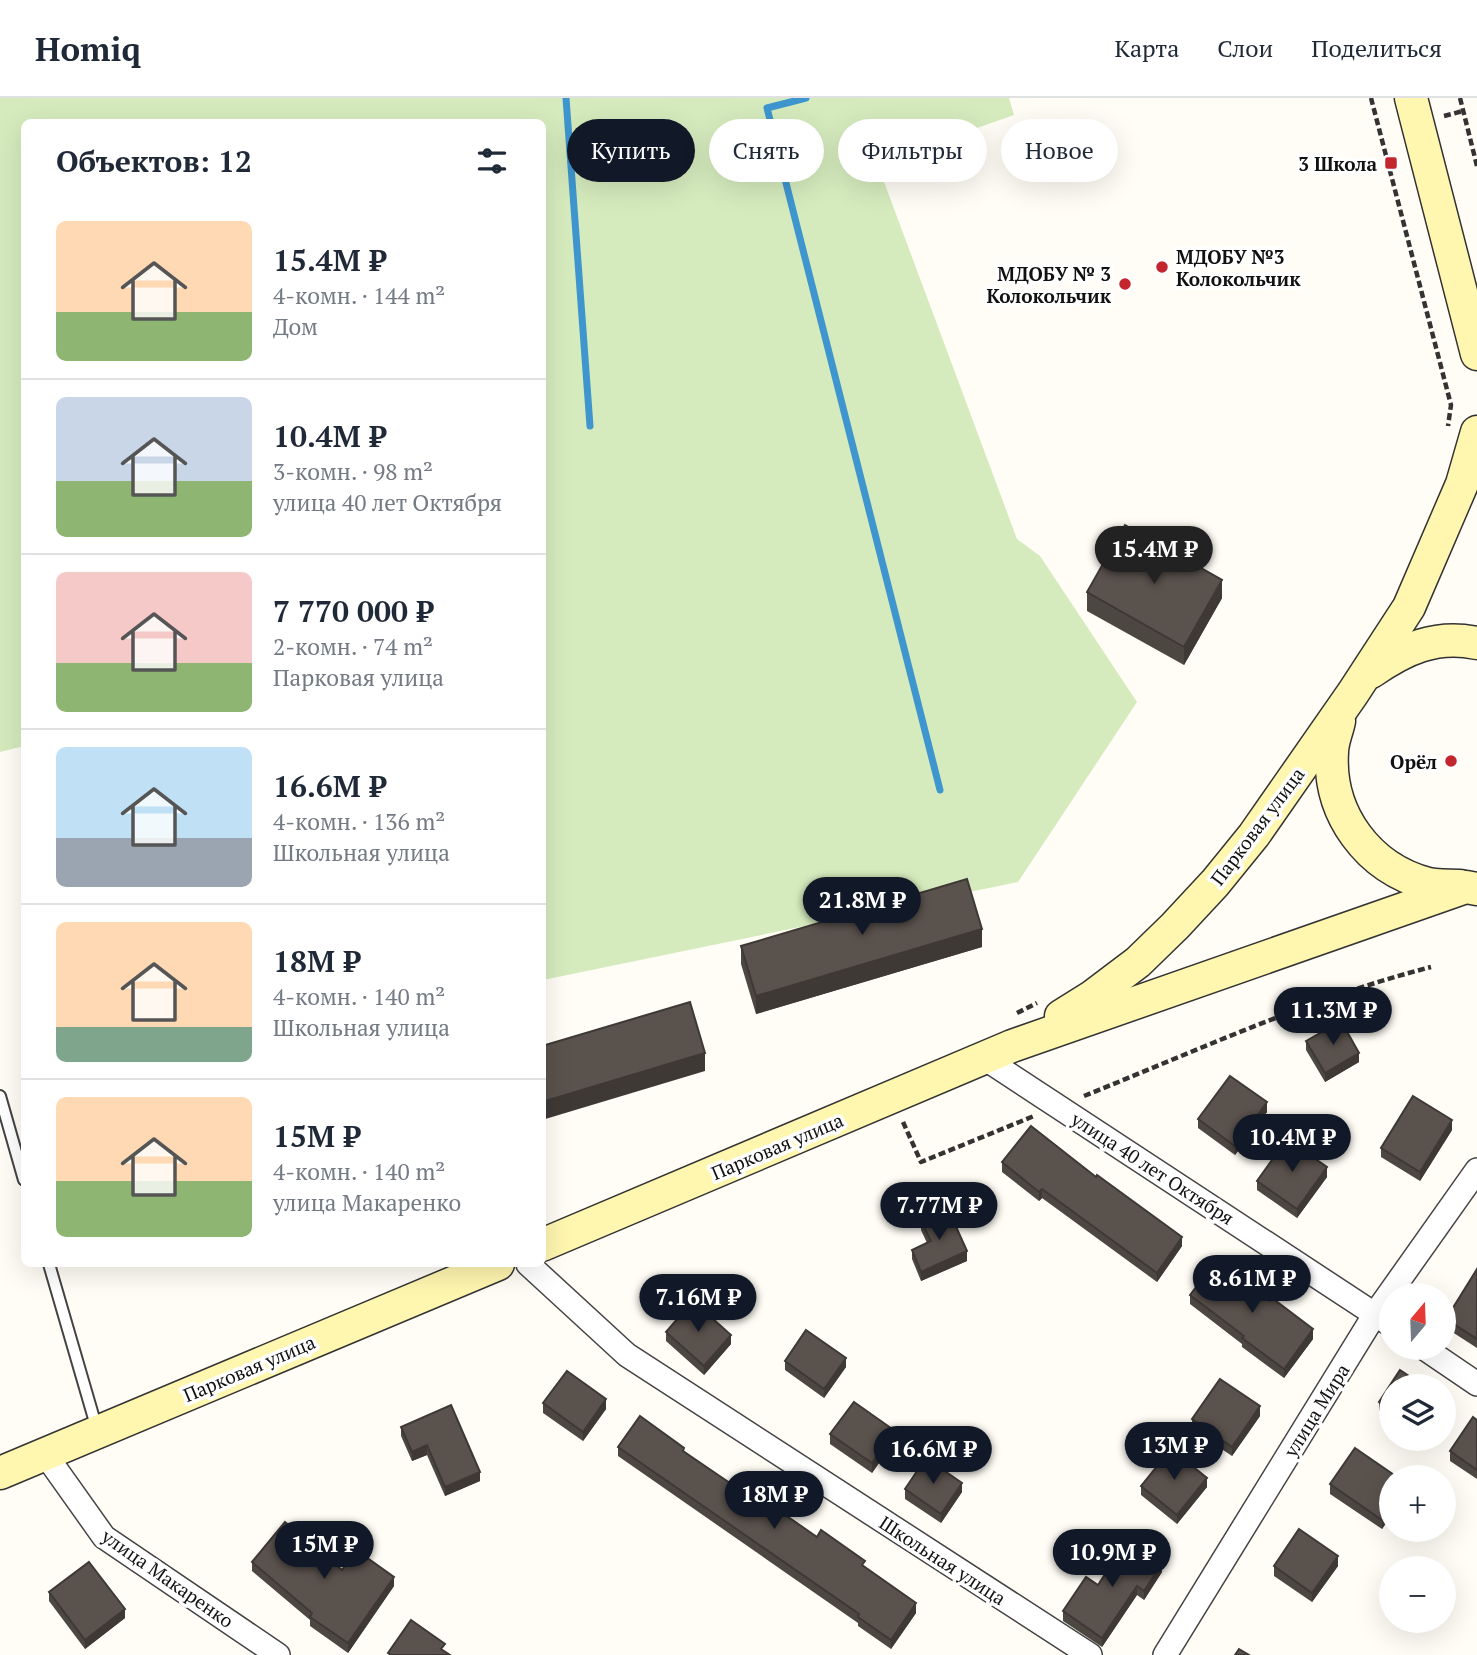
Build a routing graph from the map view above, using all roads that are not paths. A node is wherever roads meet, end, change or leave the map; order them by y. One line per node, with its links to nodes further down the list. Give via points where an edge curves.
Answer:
1 (1412, 98): 2 (main road)
2 (1477, 354)
3 (1462, 431): 5 (main road, via 1462,484 1409,607)
4 (1477, 643): 5 (main road, via 1430,642 1398,653 1370,673)
5 (1353, 693): 6 (main road, via 1340,716 1332,751 1333,787 1345,821 1367,850 1396,872 1430,884); 7 (main road, Парковая улица, via 1254,835 1175,926 1093,996)
6 (1473, 887): 7 (main road, Парковая улица)
7 (1000, 1041): 11 (main road, Парковая улица, via 893,1097); 16 (street, улица 40 лет Октября, via 1058,1106)
8 (0, 1096): 9 (lane)
9 (21, 1170)
10 (1477, 1170): 15 (street, улица Мира)
11 (546, 1243)
12 (50, 1267): 20 (lane)
13 (491, 1267): 20 (main road, Парковая улица)
14 (531, 1267): 24 (street, Школьная улица, via 627,1355)
15 (1406, 1283)
16 (1379, 1316)
17 (1379, 1325): 25 (street, улица Мира)
18 (1442, 1360): 19 (street)
19 (1477, 1384)
20 (98, 1432): 21 (main road, Парковая улица)
21 (45, 1454): 22 (main road, Парковая улица); 23 (street, улица Макаренко, via 104,1537)
22 (0, 1473)
23 (278, 1655)
24 (1090, 1655)
25 (1165, 1655)

